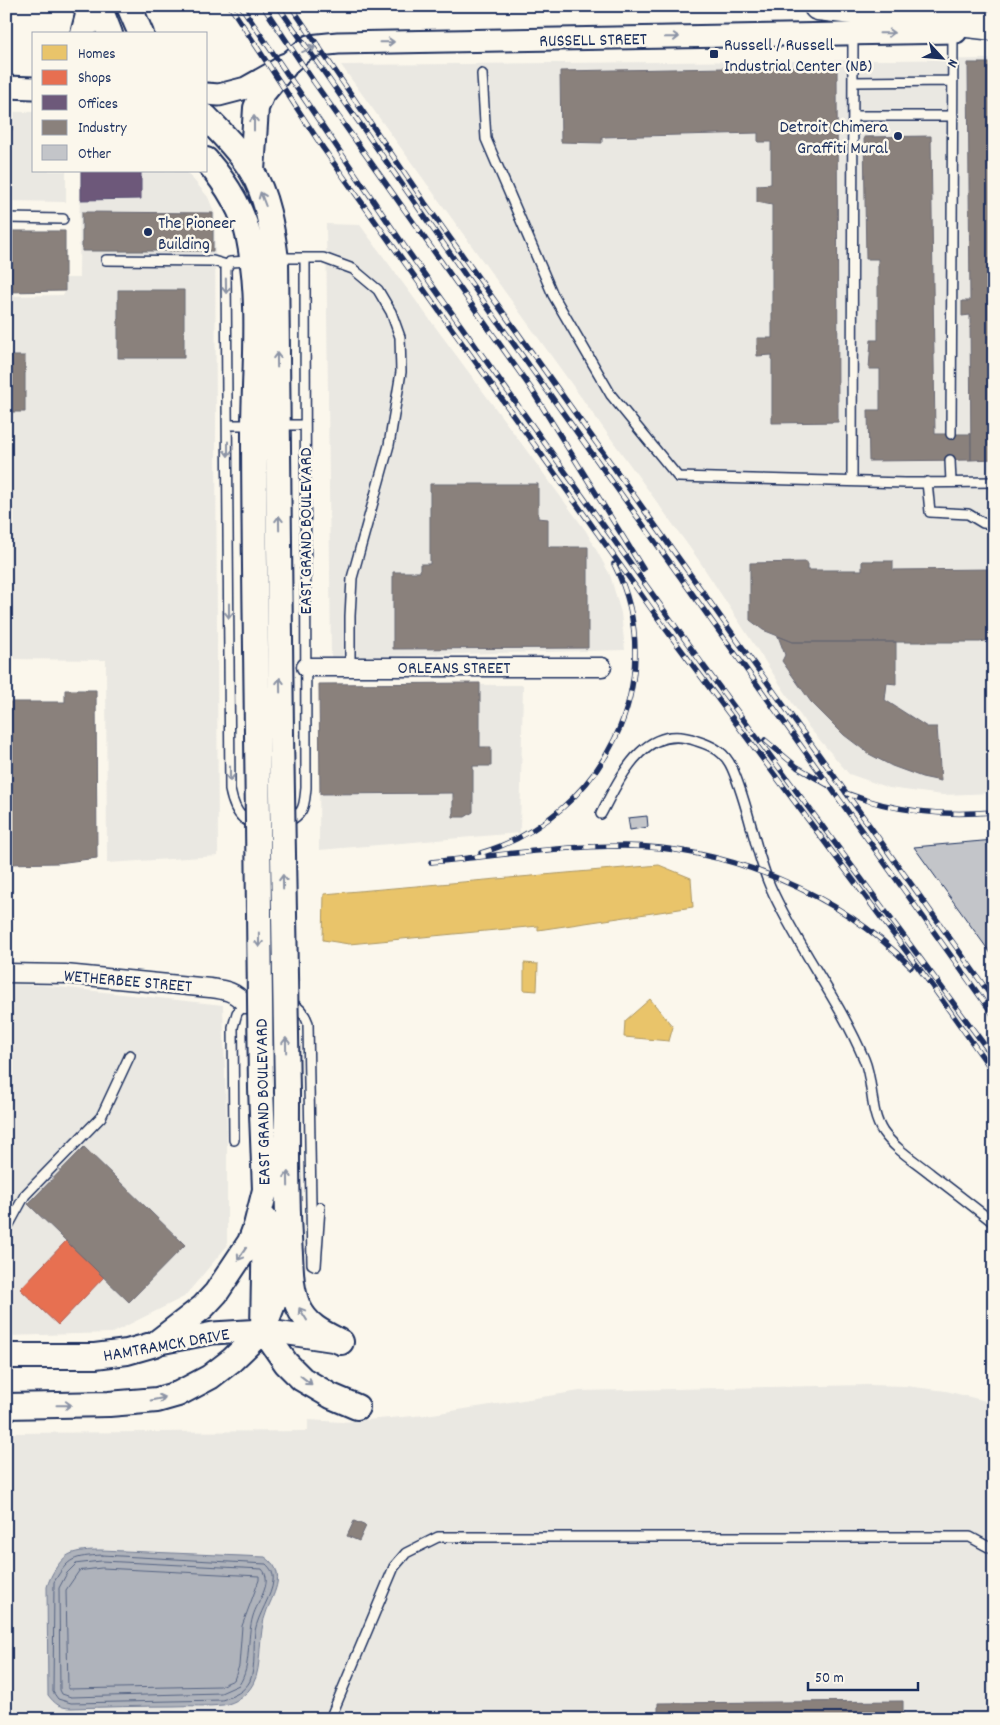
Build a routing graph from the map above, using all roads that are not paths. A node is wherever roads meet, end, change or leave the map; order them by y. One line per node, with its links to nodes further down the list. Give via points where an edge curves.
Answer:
1 (86, 6): 7 (main road, via 88,14)
2 (99, 6): 8 (main road)
3 (129, 6): 9 (main road)
4 (818, 6): 5 (highway)
5 (994, 26)
6 (994, 31): 10 (street, RUSSELL STREET)
7 (84, 32)
8 (109, 32)
9 (140, 32)
10 (953, 32): 11 (street, RUSSELL STREET, one-way to 10); 15 (lane)
11 (853, 34): 12 (street, RUSSELL STREET, one-way to 11, via 309,46 338,43); 14 (lane)
12 (285, 66): 18 (street, RUSSELL STREET, via 238,91); 23 (main road, one-way to 12, via 256,108 262,94)
13 (482, 74): 36 (lane, via 486,139 553,295 612,395 678,477)
14 (853, 82): 15 (lane); 19 (lane)
15 (953, 82): 20 (lane)
16 (7, 87): 17 (street)
17 (32, 87)
18 (208, 94)
19 (853, 116): 20 (lane); 36 (lane)
20 (953, 116): 34 (lane)
21 (208, 119): 23 (main road, EAST GRAND BOULEVARD)
22 (208, 163): 28 (main road, EAST GRAND BOULEVARD, via 238,206 249,237)
23 (252, 171): 28 (main road, EAST GRAND BOULEVARD, one-way to 23, via 266,206)
24 (6, 218): 25 (lane)
25 (63, 219)
26 (306, 258): 28 (lane); 33 (lane, EAST GRAND BOULEVARD); 42 (lane, via 323,258 353,269 378,290 400,336 401,372 389,445 352,578)
27 (106, 260): 29 (lane, via 213,261)
28 (264, 260): 29 (lane, via 230,262); 31 (main road, EAST GRAND BOULEVARD, via 256,283); 32 (main road, EAST GRAND BOULEVARD, one-way to 28)
29 (227, 265): 30 (lane, EAST GRAND BOULEVARD, one-way to 30)
30 (228, 425): 31 (lane); 41 (lane, EAST GRAND BOULEVARD, one-way to 41, via 230,790 236,809 249,821 285,822 303,807 306,788)
31 (254, 425): 32 (main road); 49 (main road, EAST GRAND BOULEVARD, one-way to 49, bridge, via 261,1088)
32 (278, 425): 33 (lane); 52 (main road, EAST GRAND BOULEVARD, one-way to 32, bridge)
33 (304, 425): 41 (lane, EAST GRAND BOULEVARD)
34 (951, 434)
35 (950, 460): 38 (lane)
36 (852, 481): 37 (lane)
37 (927, 482): 38 (lane); 40 (lane, via 930,512 968,514 983,523)
38 (950, 482): 39 (lane)
39 (994, 482)
40 (994, 524)
41 (306, 667): 42 (street, ORLEANS STREET)
42 (350, 667): 43 (street, ORLEANS STREET)
43 (602, 667)
44 (601, 814): 51 (lane, via 617,782 640,751 652,742 680,736 719,750 732,767 771,887 865,1060 875,1111 883,1132 904,1153)
45 (6, 973): 46 (street, WETHERBEE STREET, via 66,974 229,990)
46 (245, 1004): 48 (lane, EAST GRAND BOULEVARD, via 233,1027); 50 (lane, EAST GRAND BOULEVARD, via 263,998 289,1002 303,1010 308,1024 312,1264 316,1266)
47 (130, 1055): 53 (lane, via 101,1117 25,1194)
48 (234, 1140)
49 (266, 1190): 54 (main road); 56 (main road, EAST GRAND BOULEVARD, one-way to 56, via 250,1242 216,1293 189,1320)
50 (320, 1207)
51 (994, 1223)
52 (288, 1227): 54 (main road, via 281,1283); 55 (main road, one-way to 52, via 317,1330 298,1307 293,1292)
53 (6, 1230)
54 (263, 1330): 55 (street, HAMTRAMCK DRIVE); 56 (street, HAMTRAMCK DRIVE, via 213,1333); 58 (main road, one-way to 54, via 157,1400 196,1386 224,1368); 59 (main road, one-way to 59, via 286,1363 302,1379)
55 (341, 1342)
56 (155, 1344): 57 (main road, HAMTRAMCK DRIVE, via 96,1356)
57 (6, 1356)
58 (13, 1406)
59 (357, 1407)
60 (994, 1550): 61 (lane, via 970,1537 438,1537 406,1553 394,1567)
61 (330, 1719)

